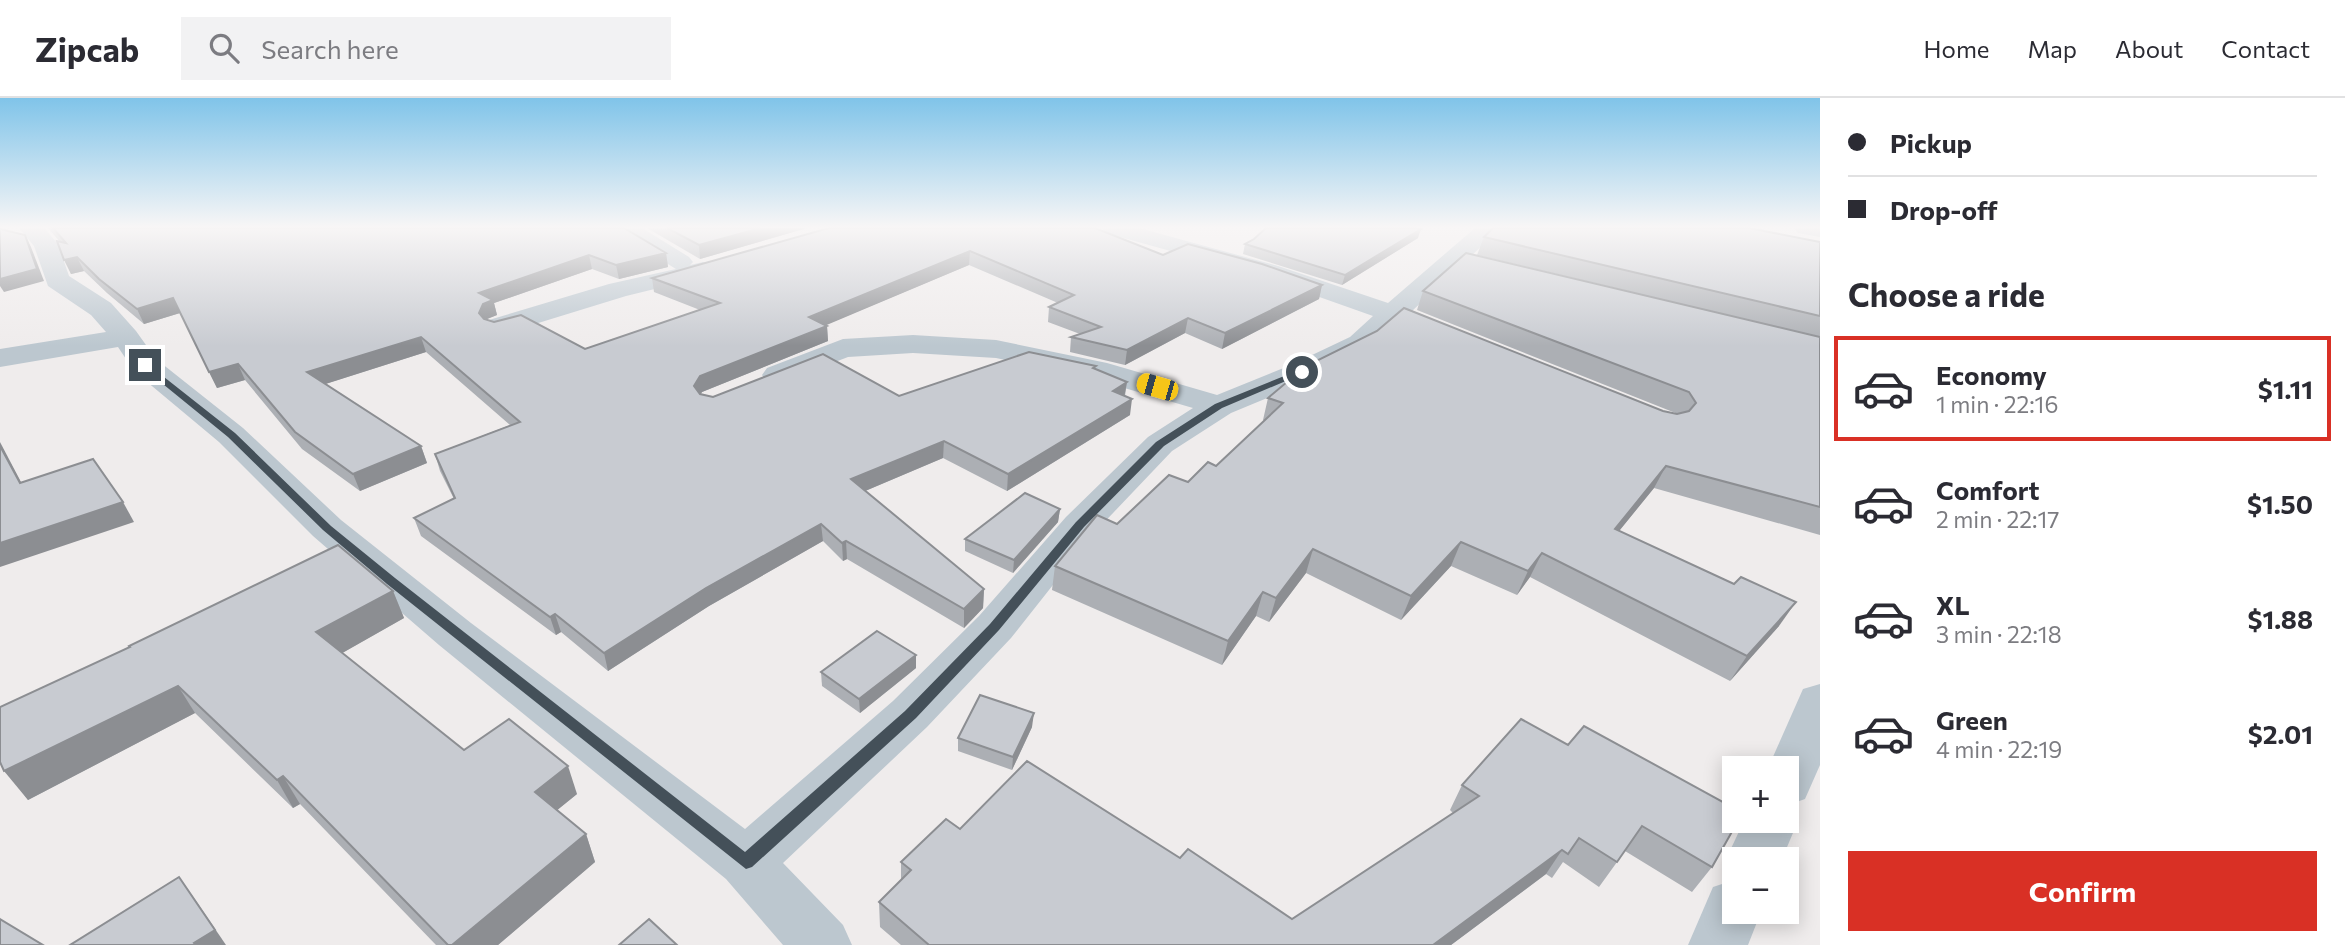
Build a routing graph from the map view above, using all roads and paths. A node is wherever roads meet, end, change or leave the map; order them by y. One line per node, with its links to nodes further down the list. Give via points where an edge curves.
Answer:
1 (53, 268): 10 (street, via 57,280 101,309)
2 (692, 268): 6 (street)
3 (709, 268): 6 (street)
4 (1256, 268): 7 (street)
5 (1461, 268): 7 (street)
6 (698, 271): 8 (street)
7 (1395, 314): 9 (street); 13 (street, via 1360,343)
8 (499, 326)
9 (1439, 332)
10 (126, 337): 11 (street); 16 (street, via 145,365 231,435 338,537)
11 (0, 358)
12 (753, 385): 13 (street, via 844,348 913,344 1031,356)
13 (1219, 406): 16 (street, via 1160,444 1080,525 995,627 911,714)
14 (1820, 702): 15 (street)
15 (1798, 756)
16 (746, 862): 18 (street)
17 (1727, 924): 19 (street)
18 (822, 945)
19 (1718, 945)

